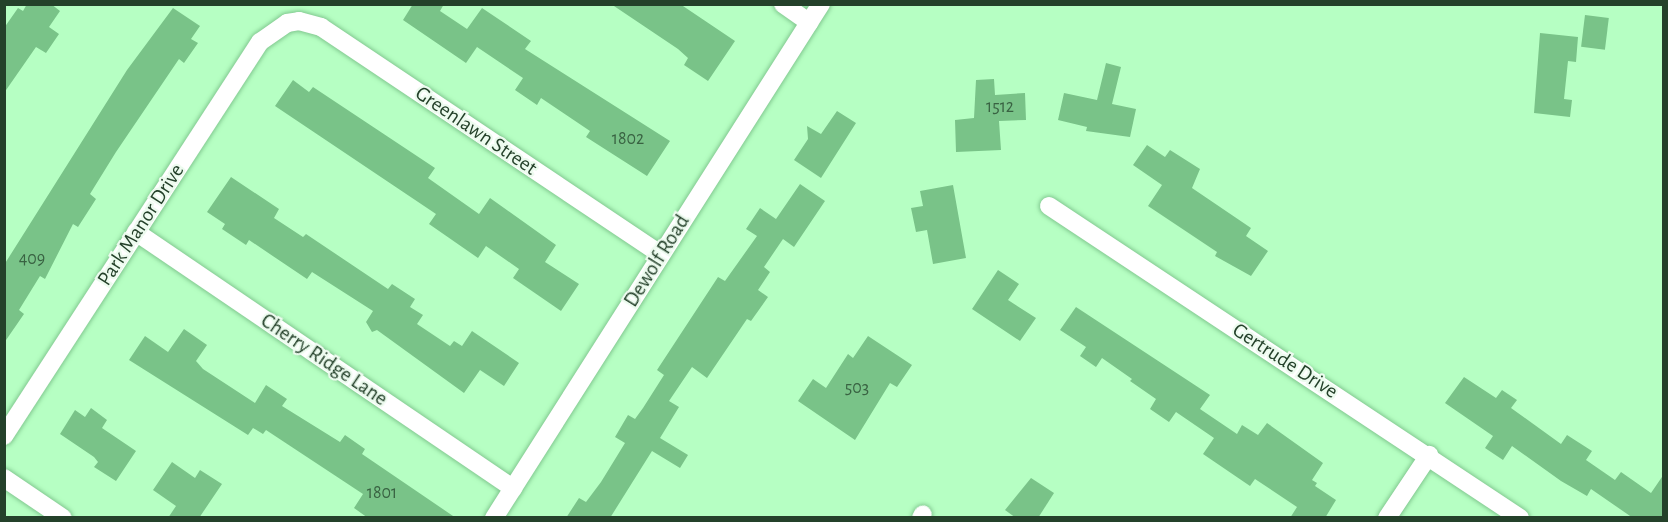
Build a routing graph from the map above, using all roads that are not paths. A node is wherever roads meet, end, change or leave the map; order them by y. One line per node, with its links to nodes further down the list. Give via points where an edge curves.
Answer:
1 (783, 4): 4 (street)
2 (820, 4): 4 (street, Dewolf Road)
3 (287, 22): 6 (street, Park Manor Drive, via 260,42); 7 (street, Greenlawn Street, via 321,27)
4 (809, 22): 7 (street, Dewolf Road)
5 (1049, 206): 9 (street, Gertrude Drive)
6 (136, 232): 8 (street, Park Manor Drive); 11 (street, Cherry Ridge Lane)
7 (661, 255): 11 (street, Dewolf Road)
8 (4, 436)
9 (1429, 455): 14 (street); 15 (street, Gertrude Drive)
10 (4, 478): 12 (street)
11 (513, 488): 13 (street, Dewolf Road)
12 (63, 518)
13 (494, 518)
14 (1387, 518)
15 (1520, 518)

